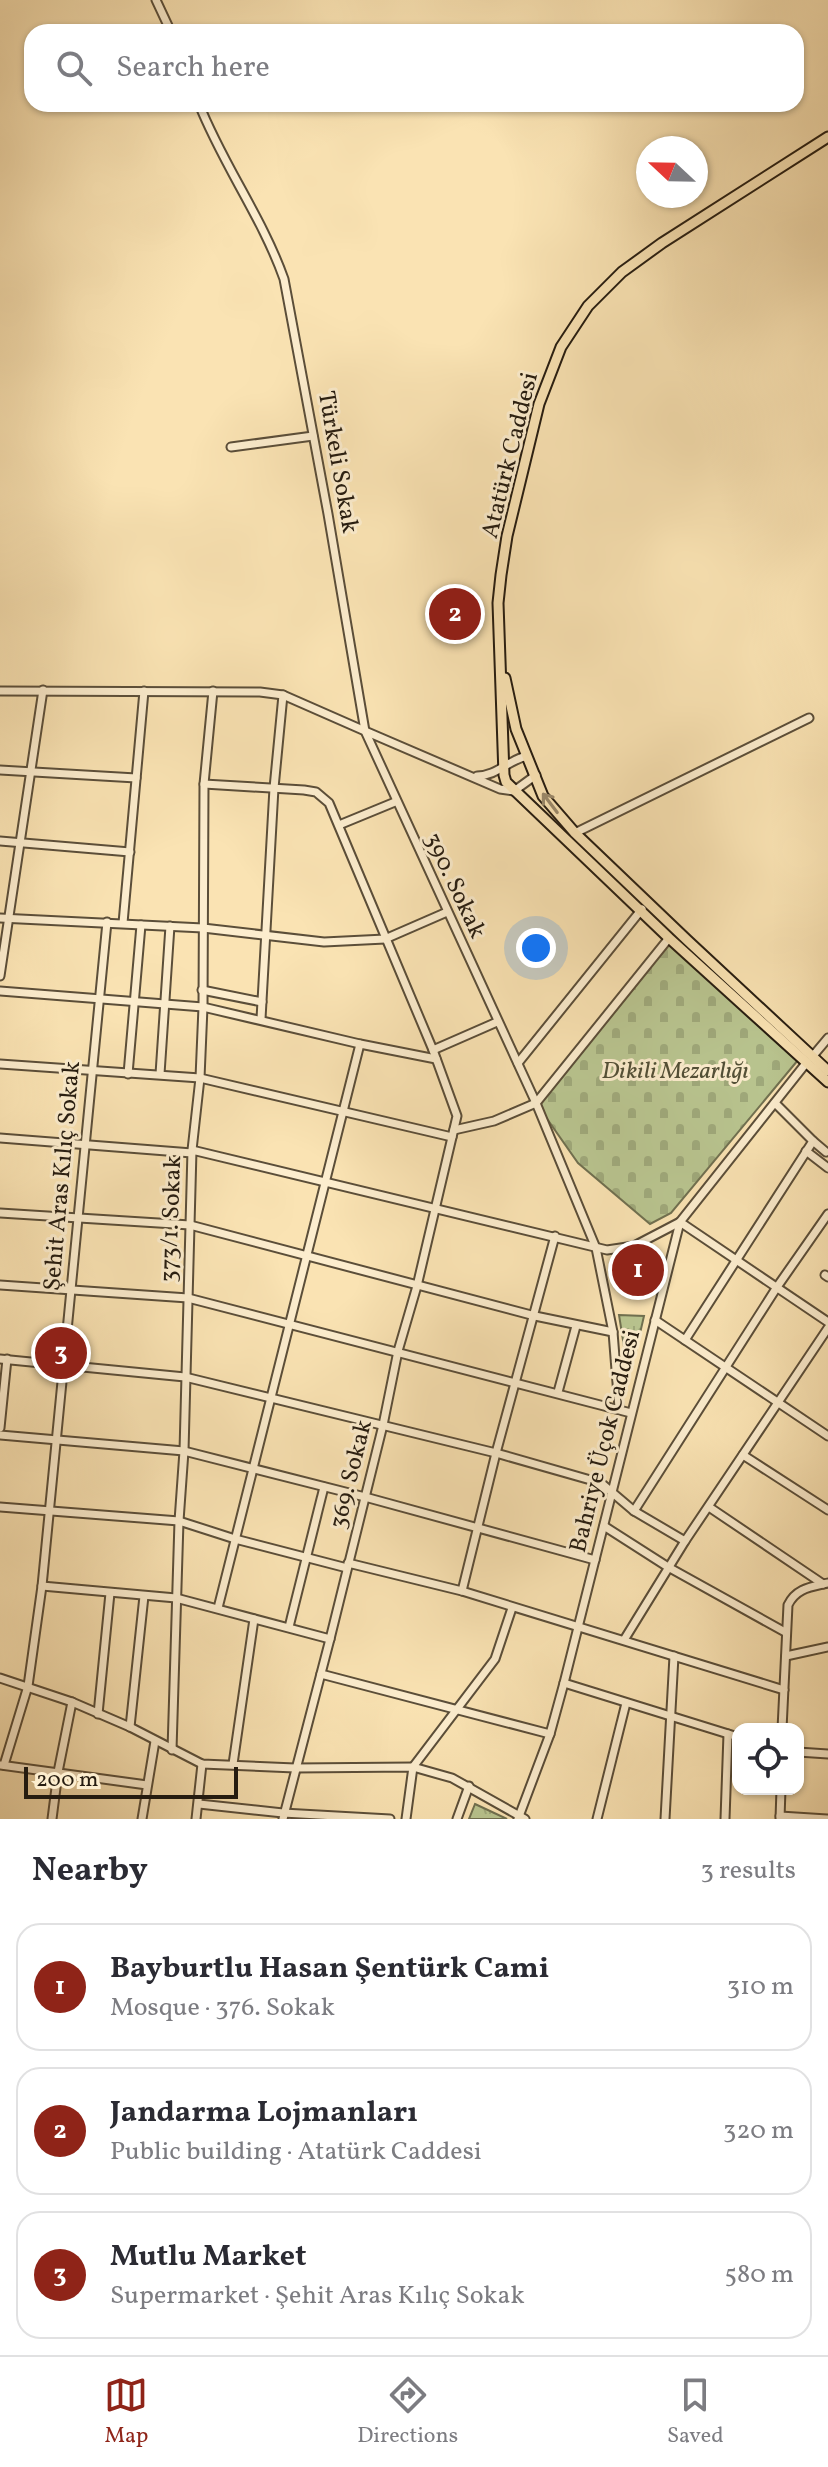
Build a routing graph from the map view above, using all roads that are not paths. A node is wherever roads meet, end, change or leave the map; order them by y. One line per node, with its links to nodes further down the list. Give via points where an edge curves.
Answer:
1 (156, 0): 2 (street)
2 (167, 24)
3 (202, 112): 5 (street, Türkeli Sokak, via 284,279)
4 (828, 137): 7 (main road, Atatürk Caddesi, via 639,259 597,296 574,326 549,374 518,487 501,575)
5 (313, 436): 6 (street); 14 (street, Türkeli Sokak)
6 (231, 447)
7 (499, 631): 15 (main road, Atatürk Caddesi, via 503,673); 16 (main road, Atatürk Caddesi)
8 (43, 690): 9 (street); 10 (street); 18 (street)
9 (0, 691)
10 (144, 691): 11 (street); 21 (street)
11 (213, 691): 12 (street); 22 (street, 373/1. Sokak)
12 (283, 695): 14 (street); 23 (street)
13 (809, 718): 27 (street)
14 (365, 731): 20 (street); 25 (street, 390. Sokak)
15 (527, 756): 16 (street); 19 (main road, Atatürk Caddesi)
16 (503, 766): 20 (street, via 493,775); 24 (main road, Atatürk Caddesi)
17 (0, 770): 18 (street)
18 (30, 772): 21 (street); 29 (street)
19 (536, 775): 24 (street); 27 (main road, Atatürk Caddesi, one-way to 19, via 543,796)
20 (471, 776): 24 (street)
21 (136, 778): 30 (street)
22 (204, 784): 23 (street); 38 (street, 373/1. Sokak)
23 (274, 788): 26 (street, via 316,792 329,803); 39 (street)
24 (514, 791): 31 (main road, Atatürk Caddesi)
25 (395, 802): 26 (street); 32 (street, 390. Sokak)
26 (339, 825): 41 (street)
27 (575, 833): 56 (main road, Atatürk Caddesi)
28 (0, 841): 29 (street)
29 (20, 843): 30 (street); 33 (street)
30 (130, 852): 35 (street)
31 (642, 909): 40 (main road, Atatürk Caddesi); 57 (street)
32 (447, 912): 41 (street); 51 (street, 390. Sokak)
33 (4, 918): 34 (street); 42 (street)
34 (107, 922): 35 (street); 45 (street, Şehit Aras Kılıç Sokak)
35 (123, 923): 36 (street)
36 (141, 925): 37 (street); 46 (street)
37 (170, 926): 38 (street); 47 (street)
38 (203, 928): 39 (street); 43 (street, 373/1. Sokak)
39 (267, 935): 41 (street, via 324,942); 48 (street)
40 (669, 938): 56 (main road, Atatürk Caddesi); 65 (street)
41 (385, 939): 54 (street)
42 (0, 976)
43 (202, 990): 48 (street); 49 (street, 373/1. Sokak)
44 (0, 991): 45 (street)
45 (99, 998): 46 (street); 59 (street, Şehit Aras Kılıç Sokak)
46 (136, 1001): 47 (street); 61 (street)
47 (166, 1002): 49 (street); 62 (street)
48 (262, 1002): 50 (street)
49 (203, 1007): 50 (street); 63 (street, 373/1. Sokak)
50 (261, 1019): 53 (street)
51 (497, 1022): 54 (street); 57 (street, 390. Sokak)
52 (828, 1038): 56 (street, Bahriye Üçok Caddesi)
53 (360, 1044): 55 (street); 67 (street)
54 (433, 1050): 55 (street)
55 (436, 1059): 68 (street, via 456,1110)
56 (810, 1060): 60 (main road, Atatürk Caddesi); 64 (main road, Atatürk Caddesi); 66 (street, Bahriye Üçok Caddesi)
57 (518, 1063): 65 (street, 390. Sokak)
58 (0, 1064): 59 (street)
59 (91, 1071): 61 (street); 71 (street, Şehit Aras Kılıç Sokak)
60 (828, 1071)
61 (128, 1074): 62 (street)
62 (160, 1074): 63 (street)
63 (200, 1078): 67 (street); 73 (street, 373/1. Sokak)
64 (828, 1082)
65 (536, 1103): 68 (street); 84 (street, 390. Sokak)
66 (775, 1103): 70 (street); 81 (street, Bahriye Üçok Caddesi)
67 (345, 1111): 68 (street); 76 (street)
68 (453, 1134): 77 (street, 369. Sokak)
69 (0, 1138): 71 (street)
70 (813, 1141): 72 (street); 74 (street)
71 (84, 1144): 73 (street); 80 (street, Şehit Aras Kılıç Sokak)
72 (806, 1151): 75 (street); 86 (street)
73 (192, 1152): 76 (street); 82 (street, 373/1. Sokak)
74 (826, 1152)
75 (828, 1168)
76 (324, 1181): 77 (street); 85 (street)
77 (436, 1210): 83 (street); 88 (street, 369. Sokak)
78 (0, 1213): 80 (street)
79 (828, 1214): 89 (street)
80 (78, 1218): 82 (street); 90 (street, Şehit Aras Kılıç Sokak)
81 (680, 1222): 84 (street, via 634,1246); 86 (street); 93 (street, Bahriye Üçok Caddesi)
82 (190, 1225): 85 (street); 91 (street, 373/1. Sokak)
83 (555, 1236): 84 (street); 92 (street)
84 (596, 1248): 98 (street, 390. Sokak)
85 (306, 1255): 88 (street); 95 (street)
86 (736, 1260): 89 (street); 99 (street)
87 (0, 1285): 90 (street)
88 (417, 1286): 92 (street); 100 (street, 369. Sokak)
89 (777, 1287): 94 (street); 103 (street)
90 (70, 1290): 91 (street); 102 (street, Şehit Aras Kılıç Sokak)
91 (188, 1298): 95 (street); 104 (street, 373/1. Sokak)
92 (535, 1316): 96 (street); 105 (street)
93 (655, 1320): 99 (street); 110 (street, Bahriye Üçok Caddesi)
94 (828, 1322)
95 (290, 1324): 100 (street); 107 (street)
96 (576, 1326): 98 (street); 106 (street)
97 (828, 1328): 108 (street)
98 (613, 1332): 109 (street, 390. Sokak)
99 (685, 1340): 103 (street)
100 (398, 1351): 105 (street); 111 (street, 369. Sokak)
101 (4, 1359): 102 (street); 112 (street)
102 (63, 1363): 104 (street); 115 (street, Şehit Aras Kılıç Sokak)
103 (727, 1368): 108 (street); 127 (street)
104 (185, 1377): 107 (street); 116 (street, 373/1. Sokak)
105 (516, 1381): 106 (street); 117 (street)
106 (558, 1392): 109 (street)
107 (272, 1398): 111 (street); 119 (street)
108 (778, 1402): 114 (street); 118 (street)
109 (619, 1408): 110 (street)
110 (631, 1413): 121 (street, Bahriye Üçok Caddesi)
111 (383, 1425): 117 (street); 122 (street, 369. Sokak)
112 (0, 1428)
113 (0, 1435): 115 (street)
114 (828, 1436)
115 (57, 1442): 116 (street); 125 (street, Şehit Aras Kılıç Sokak)
116 (184, 1451): 119 (street); 128 (street, 373/1. Sokak)
117 (496, 1453): 121 (street, via 595,1480); 130 (street)
118 (743, 1455): 124 (street); 126 (street)
119 (254, 1469): 120 (street); 131 (street)
120 (324, 1487): 122 (street); 133 (street)
121 (611, 1490): 127 (street); 129 (street, Bahriye Üçok Caddesi)
122 (365, 1497): 130 (street); 135 (street, 369. Sokak)
123 (0, 1507): 125 (street)
124 (709, 1507): 132 (street); 137 (street)
125 (50, 1510): 128 (street); 138 (street, Şehit Aras Kılıç Sokak)
126 (828, 1510)
127 (634, 1511): 132 (street)
128 (179, 1521): 131 (street); 142 (street, 373/1. Sokak)
129 (604, 1526): 134 (street, Bahriye Üçok Caddesi); 136 (street)
130 (480, 1528): 134 (street); 139 (street)
131 (235, 1539): 133 (street); 143 (street)
132 (685, 1541): 136 (street)
133 (306, 1557): 135 (street); 146 (street)
134 (595, 1560): 147 (street, Bahriye Üçok Caddesi)
135 (348, 1566): 139 (street); 149 (street, 369. Sokak)
136 (668, 1567): 148 (street); 150 (street)
137 (826, 1584): 148 (street, via 807,1587 791,1598)
138 (42, 1586): 140 (street); 157 (street, Şehit Aras Kılıç Sokak)
139 (462, 1591): 144 (street)
140 (110, 1593): 141 (street); 162 (street)
141 (144, 1596): 142 (street); 165 (street)
142 (176, 1598): 143 (street); 170 (street, 373/1. Sokak)
143 (218, 1608): 145 (street)
144 (512, 1608): 147 (street); 161 (street, via 495,1659)
145 (254, 1619): 146 (street); 174 (street)
146 (289, 1627): 149 (street)
147 (579, 1627): 150 (street); 156 (street, Bahriye Üçok Caddesi)
148 (785, 1632): 153 (street)
149 (330, 1639): 154 (street, 369. Sokak)
150 (624, 1640): 152 (street)
151 (828, 1647): 153 (street)
152 (674, 1656): 158 (street); 163 (street)
153 (786, 1656): 158 (street)
154 (321, 1674): 161 (street); 177 (street, 369. Sokak)
155 (0, 1678): 157 (street)
156 (564, 1683): 160 (street); 166 (street, Bahriye Üçok Caddesi)
157 (28, 1686): 159 (street); 175 (street, Şehit Aras Kılıç Sokak)
158 (784, 1690): 164 (street)
159 (72, 1702): 162 (street); 178 (street)
160 (626, 1703): 163 (street); 192 (street)
161 (456, 1709): 166 (street); 176 (street)
162 (98, 1714): 165 (street)
163 (670, 1717): 167 (street); 193 (street)
164 (782, 1723)
165 (130, 1727): 169 (street)
166 (550, 1734): 184 (street, Bahriye Üçok Caddesi)
167 (728, 1734): 168 (street); 194 (street)
168 (732, 1735)
169 (155, 1741): 170 (street); 179 (street)
170 (172, 1750): 173 (street)
171 (804, 1752): 172 (street)
172 (828, 1754)
173 (202, 1764): 174 (street); 182 (street)
174 (233, 1764): 177 (street)
175 (2, 1765): 178 (street)
176 (413, 1767): 177 (street); 180 (street); 190 (street)
177 (295, 1768): 183 (street, 369. Sokak)
178 (58, 1772): 179 (street); 186 (street)
179 (147, 1785): 187 (street)
180 (469, 1786): 184 (street); 191 (street)
181 (781, 1795): 185 (street)
182 (199, 1804): 183 (street); 188 (street)
183 (283, 1816): 189 (street)
184 (521, 1818)
185 (780, 1818): 195 (street)
186 (52, 1819)
187 (142, 1819)
188 (196, 1819)
189 (390, 1819)
190 (406, 1819)
191 (457, 1819)
192 (597, 1819)
193 (665, 1819)
194 (725, 1819)
195 (827, 1819)

